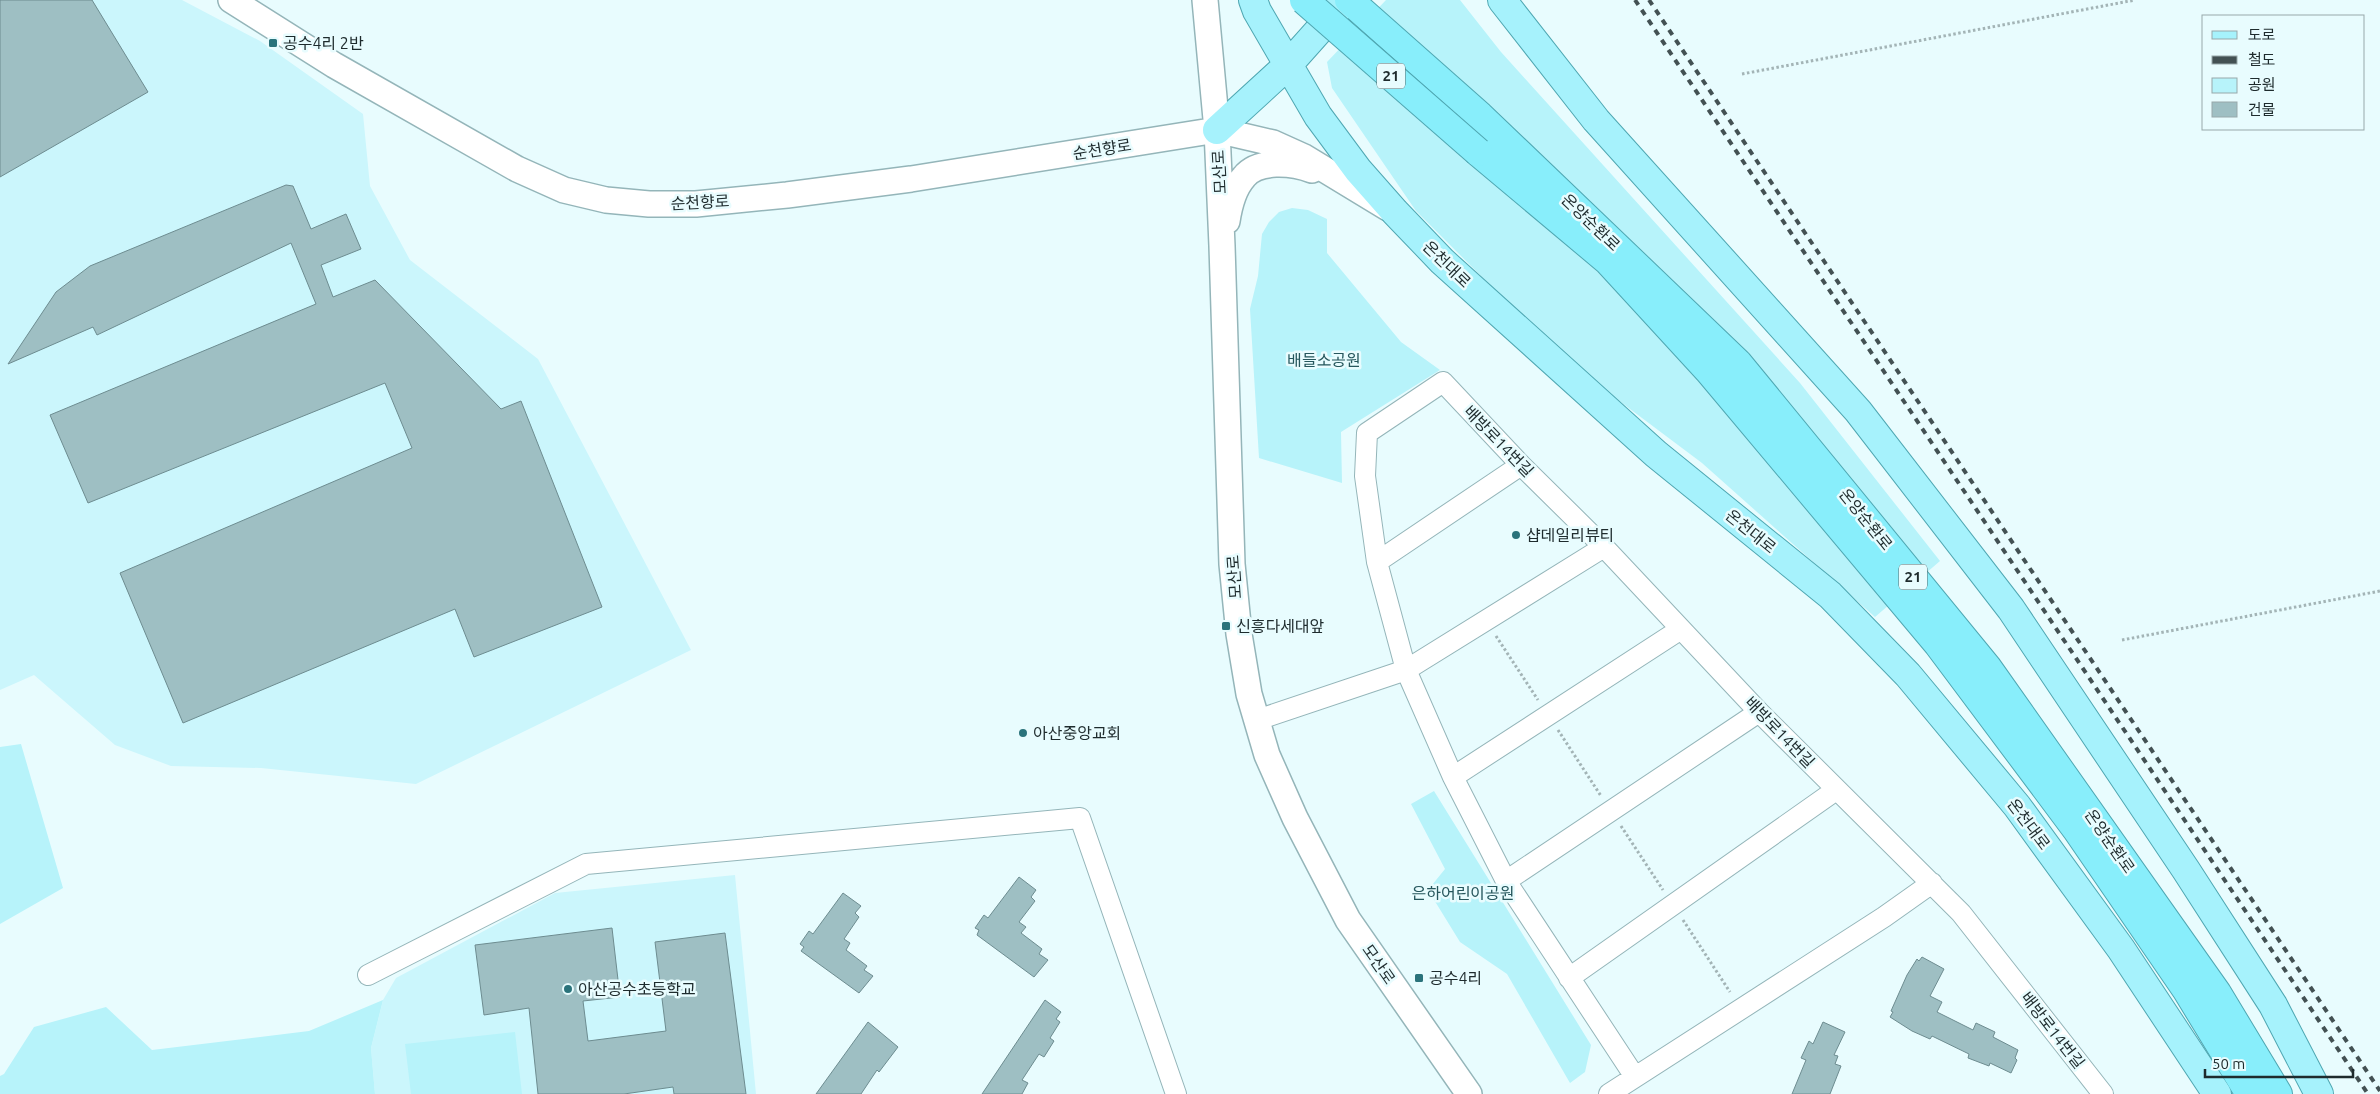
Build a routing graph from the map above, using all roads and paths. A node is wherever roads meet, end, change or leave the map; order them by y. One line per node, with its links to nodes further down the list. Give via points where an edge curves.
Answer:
1 (231, 0): 10 (street, 순천향로, via 334,65 517,169 564,190 606,200 696,204 787,195 912,179)
2 (1205, 0): 10 (street, 모산로)
3 (1253, 0): 8 (main road, 온천대로)
4 (1304, 0): 35 (highway, 온양순환로 / 21, bridge, via 1608,261 1709,371 1938,644 2077,830 2186,989)
5 (1347, 0): 8 (main road); 36 (highway, 온양순환로 / 21, via 1480,116 1738,363 1987,667 2217,993)
6 (1502, 0): 37 (main road, via 1596,120 1858,411 2011,609 2273,1005)
7 (2135, 0): 9 (path)
8 (1288, 65): 10 (main road); 12 (main road, 온천대로, via 1318,116)
9 (1742, 74)
10 (1217, 130): 11 (street, via 1273,143 1304,156); 13 (street, 모산로)
11 (1338, 180): 12 (street); 13 (street, via 1307,168 1280,164 1260,166 1244,176 1236,192 1229,208)
12 (1394, 212): 34 (main road, 온천대로, via 1442,261 1649,448 1830,596 1908,675 2017,806 2120,949)
13 (1222, 246): 22 (street, 모산로, via 1232,564 1239,634)
14 (1522, 465): 15 (street, 배방로14번길); 16 (street); 16 (street, 배방로14번길, via 1443,382 1367,433 1365,476)
15 (1604, 548): 18 (street, 배방로14번길); 20 (street)
16 (1377, 562): 20 (street)
17 (2380, 591): 19 (path)
18 (1681, 629): 21 (street, 배방로14번길); 23 (street)
19 (2122, 640)
20 (1406, 670): 22 (street); 23 (street)
21 (1759, 712): 24 (street, 배방로14번길); 25 (street)
22 (1256, 720): 31 (street, 모산로, via 1266,755 1348,920)
23 (1453, 777): 25 (street)
24 (1836, 790): 26 (street, 배방로14번길); 28 (street)
25 (1506, 881): 28 (street)
26 (1932, 883): 29 (street); 33 (street, 배방로14번길, via 1961,913)
27 (368, 975): 30 (street, via 586,864 1080,818)
28 (1569, 978): 29 (street)
29 (1635, 1077): 32 (street)
30 (1176, 1094)
31 (1470, 1094)
32 (1609, 1094)
33 (2103, 1094)
34 (2217, 1094)
35 (2250, 1094)
36 (2278, 1094)
37 (2319, 1094)

